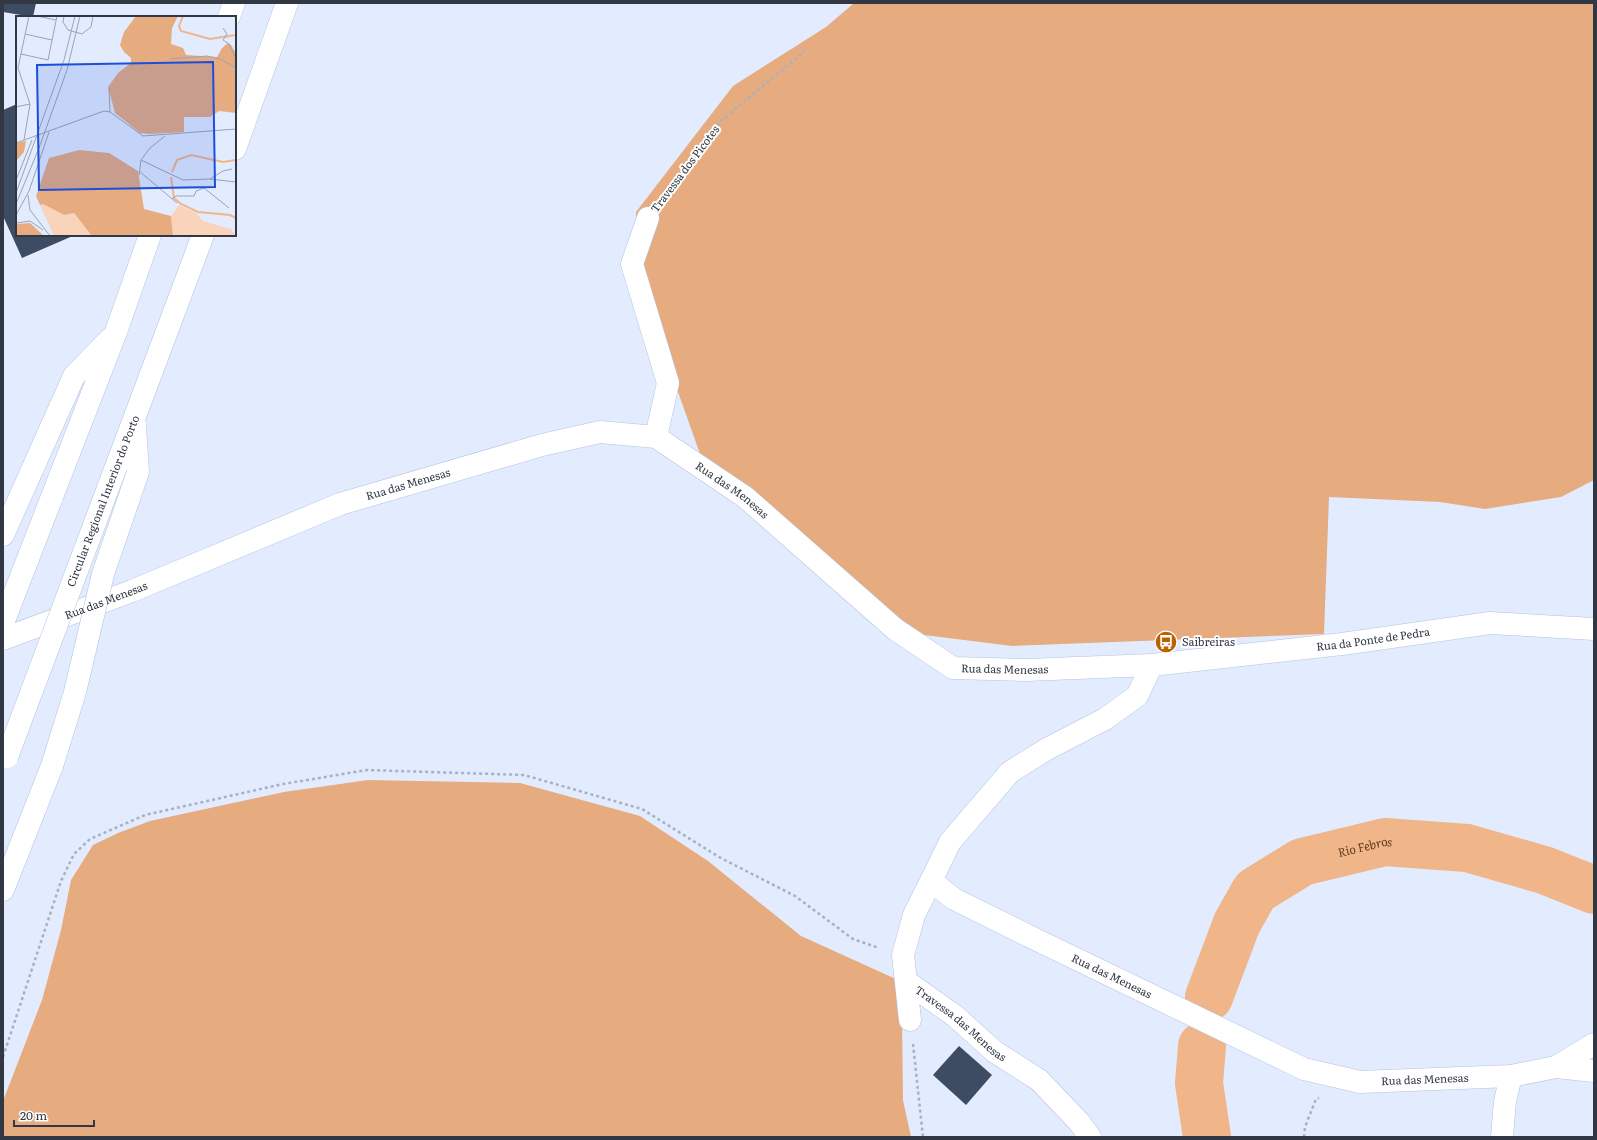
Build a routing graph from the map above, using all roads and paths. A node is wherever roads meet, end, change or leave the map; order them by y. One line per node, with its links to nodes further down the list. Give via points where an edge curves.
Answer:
1 (234, 3): 3 (main road)
2 (288, 3): 5 (main road)
3 (228, 16)
4 (805, 51): 6 (path, Travessa dos Picotes, via 721,122)
5 (236, 146)
6 (648, 218): 11 (main road, Travessa dos Picotes, via 632,264 668,382)
7 (150, 236): 9 (main road)
8 (203, 236): 10 (main road, Circular Regional Interior do Porto)
9 (116, 332): 12 (main road, via 74,376); 13 (main road)
10 (134, 420): 17 (main road, Circular Regional Interior do Porto, bridge); 19 (main road, bridge, via 138,472 103,574 75,692 52,766)
11 (656, 437): 15 (main road, Rua das Menesas, via 600,432 542,445 340,504 132,591); 16 (main road, Rua das Menesas, via 746,497 895,629 953,668 1026,670)
12 (3, 535)
13 (3, 623)
14 (1594, 629): 16 (main road, Rua da Ponte de Pedra, via 1490,623 1342,644)
15 (3, 638)
16 (1152, 664): 18 (main road, via 1137,696 1105,719 1047,748 1010,772 950,842)
17 (5, 762)
18 (930, 881): 20 (main road, Travessa das Menesas, via 914,915); 27 (main road, Rua das Menesas, via 954,899 1304,1069 1360,1082)
19 (3, 890)
20 (903, 955): 21 (main road, Travessa das Menesas); 24 (path, via 853,940 795,896 719,857 642,810 524,775 367,770 283,784 145,816 90,839 74,854 60,881)
21 (907, 982): 22 (main road); 30 (main road, Travessa das Menesas, via 955,1016 995,1052 1039,1080)
22 (910, 1020): 29 (path)
23 (1594, 1044): 25 (main road)
24 (3, 1056)
25 (1556, 1066): 26 (main road); 27 (main road, Rua das Menesas)
26 (1594, 1071)
27 (1511, 1076): 32 (main road, via 1505,1101)
28 (1323, 1096): 31 (path, via 1316,1099 1305,1127)
29 (922, 1137)
30 (1090, 1137)
31 (1304, 1137)
32 (1502, 1137)

